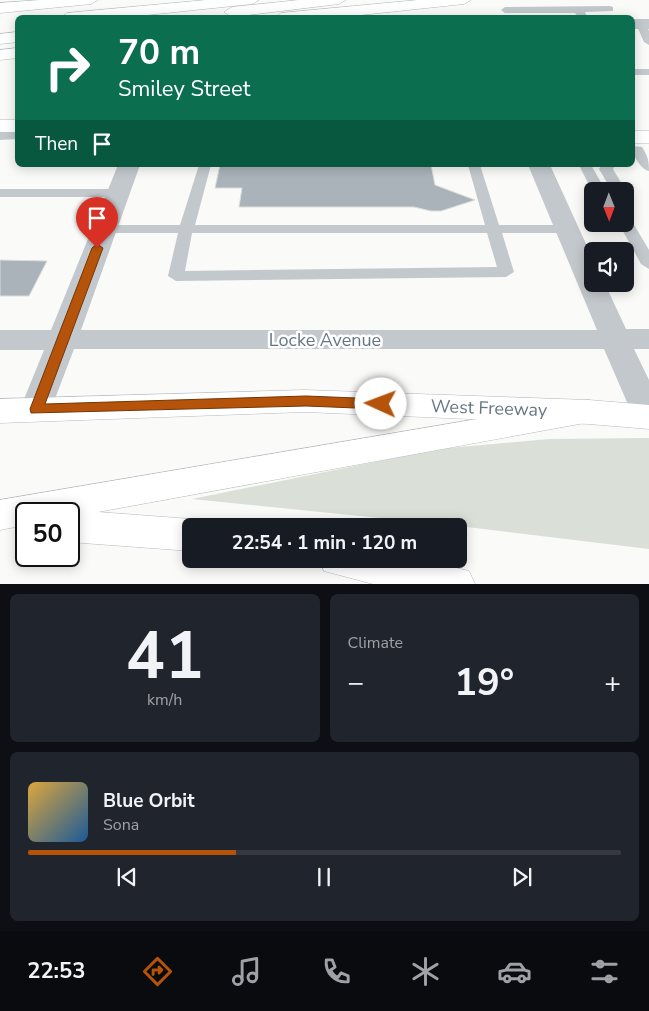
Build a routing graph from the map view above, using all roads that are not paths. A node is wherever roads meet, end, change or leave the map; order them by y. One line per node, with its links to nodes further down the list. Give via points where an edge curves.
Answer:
1 (95, 0): 5 (main road)
2 (252, 0): 9 (main road)
3 (339, 0): 10 (main road)
4 (464, 0): 11 (main road)
5 (0, 8)
6 (505, 10): 8 (lane)
7 (610, 10): 8 (lane)
8 (581, 14)
9 (98, 15)
10 (212, 15)
11 (311, 15)
12 (15, 22): 13 (main road)
13 (0, 24)
14 (641, 24): 17 (lane)
15 (15, 37): 16 (main road)
16 (0, 39)
17 (649, 42)
18 (15, 53): 19 (main road)
19 (0, 55)
20 (635, 72): 21 (lane)
21 (649, 72)
22 (0, 126): 23 (main road)
23 (15, 126)
24 (0, 134): 25 (street)
25 (15, 134)
26 (127, 167): 35 (street)
27 (204, 167): 37 (lane)
28 (475, 167): 38 (lane)
29 (540, 167): 39 (street)
30 (586, 167): 32 (lane)
31 (608, 167): 33 (lane)
32 (594, 182)
33 (614, 182)
34 (0, 193): 35 (lane)
35 (118, 193): 36 (street)
36 (104, 229): 37 (lane); 45 (street)
37 (186, 229): 38 (lane); 38 (lane, via 176,276 506,272)
38 (492, 229): 39 (lane)
39 (566, 229): 42 (street)
40 (631, 232): 41 (lane)
41 (649, 264)
42 (614, 339): 43 (street, Locke Avenue); 45 (street, Locke Avenue); 49 (street)
43 (649, 339)
44 (0, 340): 45 (street, Locke Avenue)
45 (63, 340): 46 (street)
46 (36, 409): 47 (main road, West Freeway); 48 (main road, West Freeway, via 306,401)
47 (0, 411)
48 (589, 412): 49 (main road, West Freeway); 50 (main road)
49 (649, 416)
50 (0, 515)
51 (0, 521): 52 (main road)
52 (15, 522)
53 (80, 527): 54 (main road)
54 (182, 534)
55 (380, 568): 56 (main road)
56 (455, 584)

